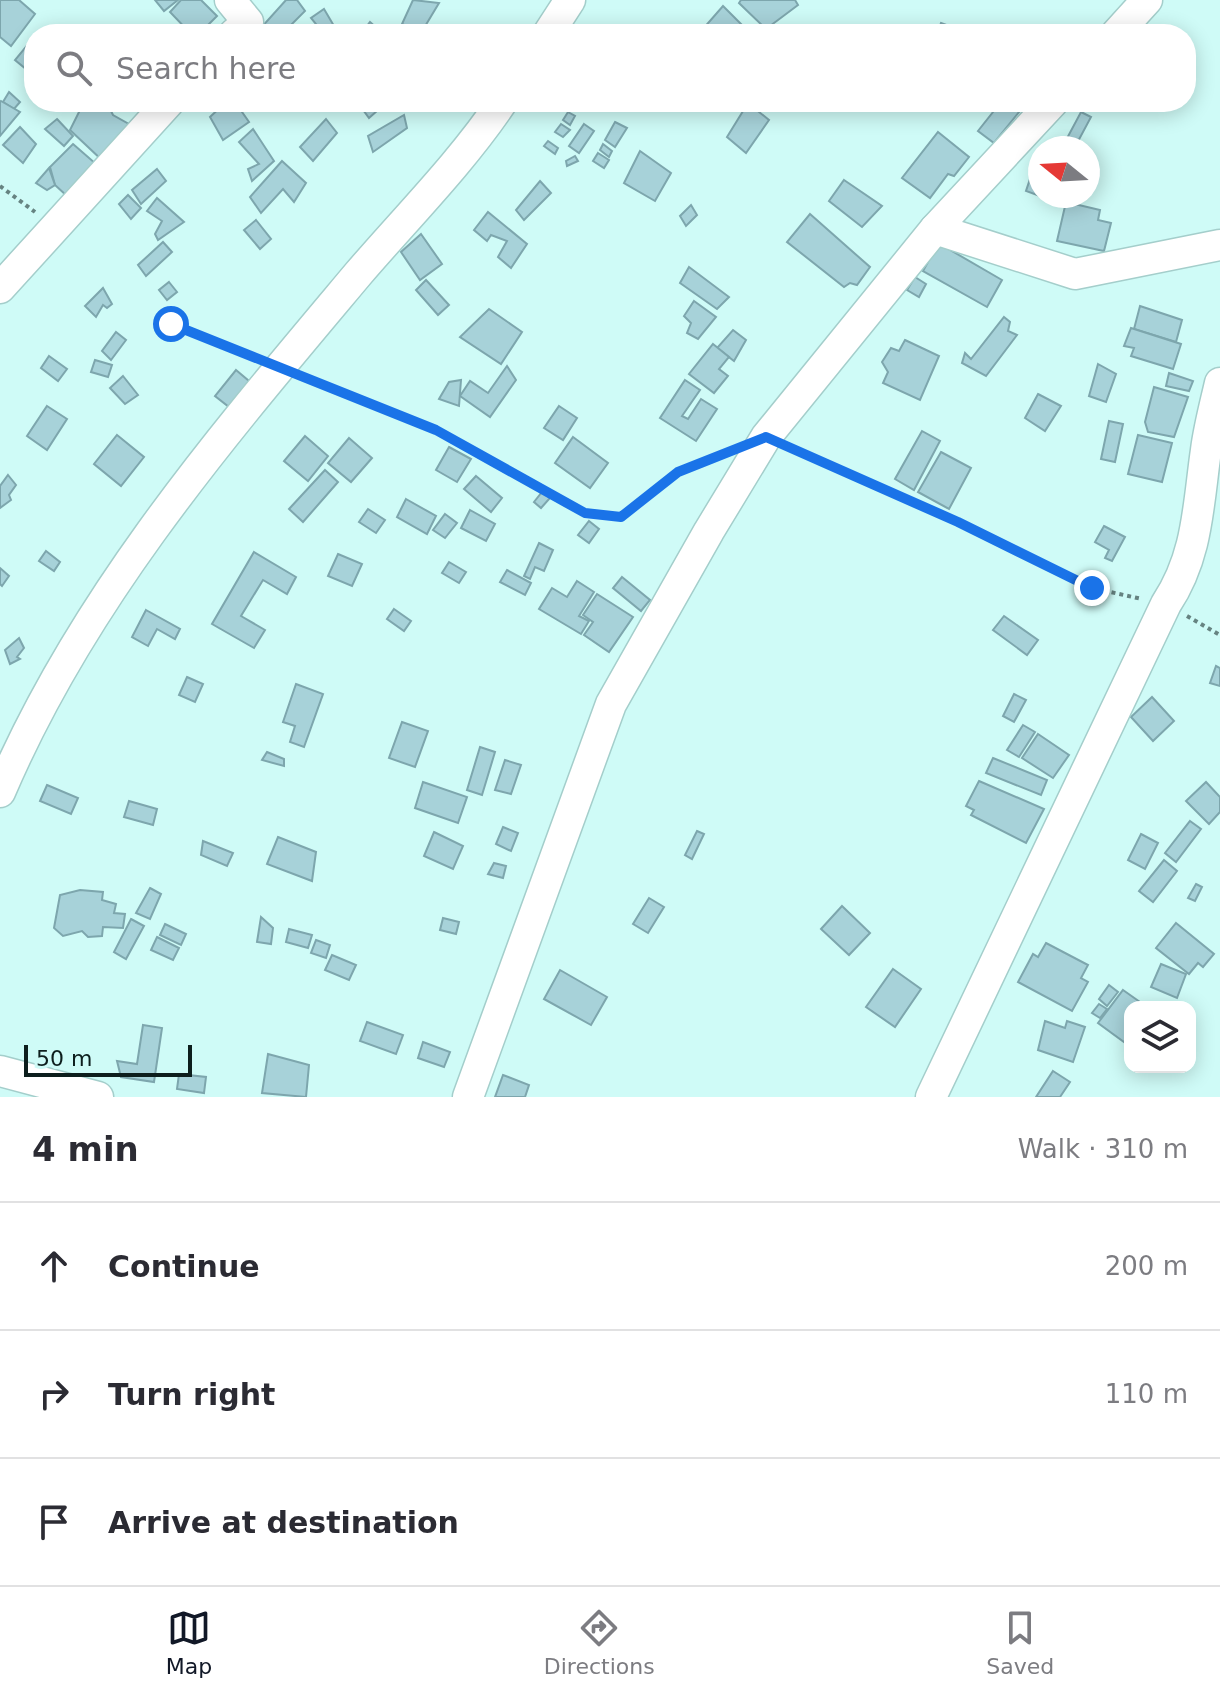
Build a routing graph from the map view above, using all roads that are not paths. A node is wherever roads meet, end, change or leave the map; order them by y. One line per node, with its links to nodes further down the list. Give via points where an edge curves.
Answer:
1 (570, 0): 3 (street)
2 (1147, 0): 4 (street)
3 (554, 24)
4 (1125, 24)
5 (160, 112): 10 (street)
6 (494, 112): 12 (street, via 164,511 28,727)
7 (1044, 112): 8 (street)
8 (935, 229): 9 (street, via 1075,274); 15 (street, via 766,437 611,704)
9 (1220, 245)
10 (0, 288)
11 (1220, 383): 16 (street, via 1197,533 1182,580)
12 (0, 792)
13 (0, 1071): 14 (street)
14 (98, 1097)
15 (468, 1097)
16 (931, 1097)

